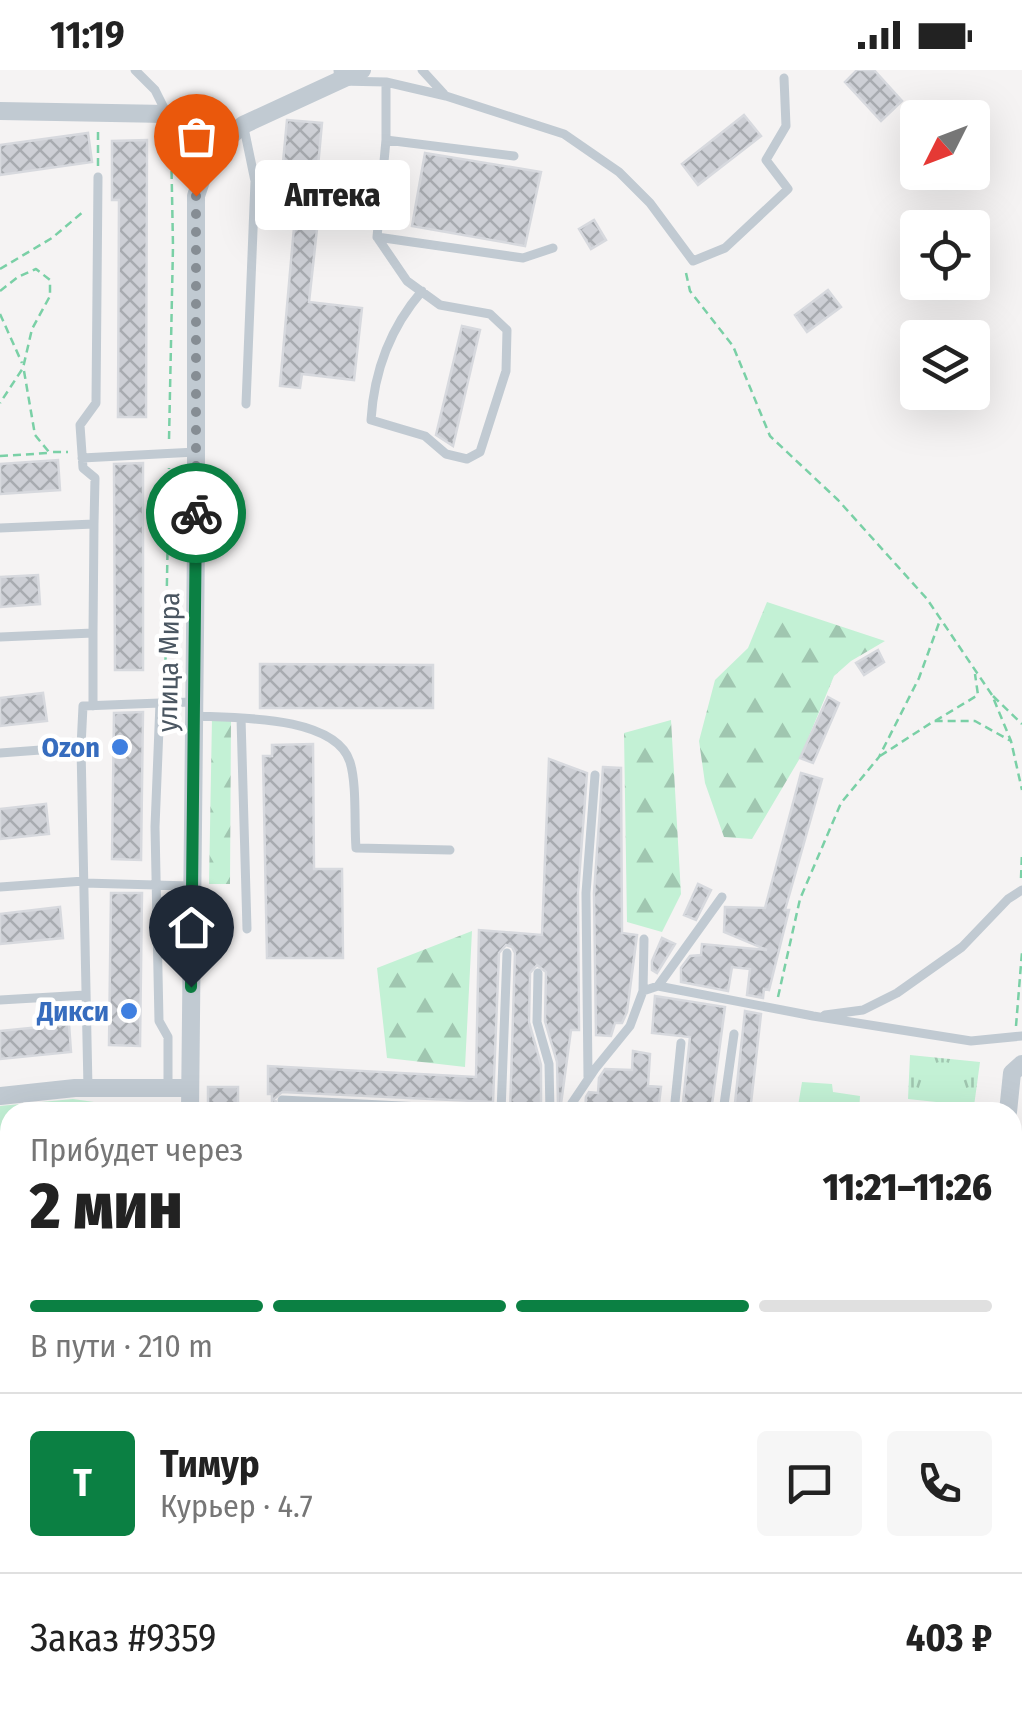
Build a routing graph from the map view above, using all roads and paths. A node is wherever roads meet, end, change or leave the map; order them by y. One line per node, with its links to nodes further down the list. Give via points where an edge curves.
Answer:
1 (135, 70): 10 (lane, via 155,90)
2 (362, 70): 4 (street)
3 (422, 70): 7 (lane)
4 (339, 76): 6 (lane); 11 (street)
5 (784, 78): 19 (lane, via 786,126 766,160 788,189 726,248)
6 (386, 82): 7 (lane); 12 (lane)
7 (446, 96): 19 (lane, via 564,134 594,152 650,204)
8 (0, 112): 9 (street)
9 (98, 113): 10 (street); 15 (path)
10 (162, 114): 13 (street, via 189,120); 32 (path, via 170,142 173,246)
11 (243, 125): 13 (street); 28 (lane, via 255,181)
12 (386, 140): 14 (lane); 17 (lane)
13 (210, 154): 30 (street, улица Мира, via 196,196)
14 (514, 156)
15 (98, 178): 31 (lane, via 96,403 80,425)
16 (88, 207): 20 (path)
17 (376, 237): 18 (lane, via 523,258); 22 (lane)
18 (554, 248)
19 (693, 261): 36 (path, via 686,271 690,291 733,346 770,436 838,500)
20 (0, 268)
21 (0, 291): 26 (path, via 36,269 50,280)
22 (422, 292): 22 (lane, via 440,305 490,314 508,330 506,370 480,452 467,459 446,454 424,436 371,420 373,388 390,338)
23 (0, 314): 25 (path)
24 (0, 330): 25 (path)
25 (11, 335): 26 (path)
26 (23, 368): 27 (path); 29 (path, via 35,435)
27 (0, 403)
28 (246, 404)
29 (50, 452): 31 (path); 33 (path)
30 (196, 452): 32 (lane); 43 (street, улица Мира)
31 (82, 454): 32 (lane); 34 (lane, via 83,468 95,478)
32 (169, 454): 41 (path)
33 (0, 456)
34 (94, 524): 35 (lane); 37 (lane)
35 (0, 528)
36 (940, 620): 39 (path); 50 (path)
37 (92, 632): 38 (lane); 42 (lane)
38 (0, 636)
39 (974, 673): 40 (path); 45 (path, via 978,696)
40 (992, 695): 46 (path); 47 (path)
41 (163, 703): 42 (lane); 43 (lane); 56 (lane)
42 (93, 706): 48 (lane, via 84,706)
43 (194, 709): 44 (lane); 57 (street, улица Мира)
44 (241, 718): 53 (lane, via 334,738 350,761 356,848); 61 (lane)
45 (934, 721): 47 (path, via 975,721); 50 (path)
46 (1022, 724)
47 (1012, 742): 52 (path)
48 (81, 747): 49 (lane); 55 (lane)
49 (0, 753)
50 (879, 757): 70 (path, via 841,803 800,899)
51 (595, 775): 76 (lane, via 586,893)
52 (1022, 790)
53 (450, 850)
54 (1022, 853): 59 (path)
55 (84, 882): 56 (lane); 58 (lane); 68 (lane)
56 (156, 885): 57 (lane); 78 (lane, via 158,1021 168,1037)
57 (192, 886): 79 (street, улица Мира)
58 (0, 887)
59 (1022, 890): 71 (lane, via 962,947 896,993 863,1010)
60 (722, 897): 66 (lane)
61 (247, 929)
62 (644, 939): 67 (lane)
63 (1022, 952): 73 (path)
64 (507, 953): 84 (lane)
65 (538, 973): 85 (lane, via 537,1022 549,1064)
66 (658, 986): 67 (lane); 70 (lane)
67 (643, 990): 76 (lane, via 630,1026)
68 (86, 995): 69 (lane); 77 (lane)
69 (0, 1000)
70 (775, 1008): 71 (lane)
71 (813, 1016): 73 (lane, via 971,1041)
72 (734, 1034): 88 (lane)
73 (1019, 1036)
74 (681, 1042): 87 (lane)
75 (1022, 1064): 89 (street, via 1012,1073)
76 (588, 1080): 86 (lane)
77 (88, 1088): 78 (street); 80 (street)
78 (168, 1088): 79 (street)
79 (190, 1088): 82 (street, улица Мира)
80 (0, 1096)
81 (282, 1100): 83 (lane)
82 (190, 1102)
83 (318, 1102)
84 (501, 1102)
85 (550, 1102)
86 (573, 1102)
87 (675, 1102)
88 (724, 1102)
89 (1009, 1102)

